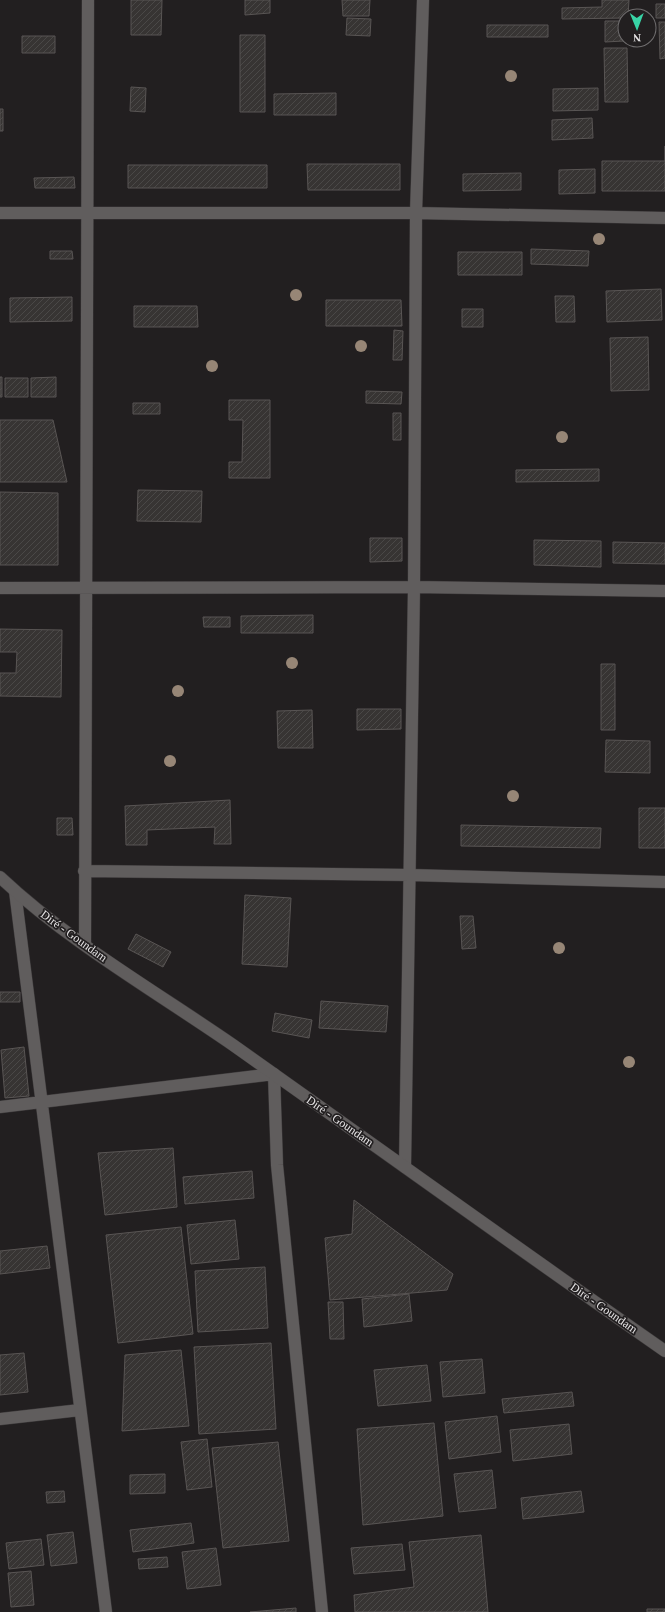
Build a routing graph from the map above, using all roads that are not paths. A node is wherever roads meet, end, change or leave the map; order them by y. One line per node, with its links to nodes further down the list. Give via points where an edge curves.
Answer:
1 (88, 0): 4 (street)
2 (423, 0): 5 (street)
3 (0, 213): 4 (street)
4 (87, 213): 5 (street); 9 (street)
5 (416, 213): 6 (street); 7 (street)
6 (665, 218)
7 (414, 587): 9 (street); 10 (street); 12 (street)
8 (0, 588): 9 (street)
9 (86, 588): 11 (street)
10 (665, 591)
11 (84, 871): 12 (street); 17 (street)
12 (410, 875): 14 (street); 21 (street)
13 (0, 877): 16 (street, Diré - Goundam)
14 (665, 882)
15 (0, 889): 16 (street)
16 (15, 891): 17 (street, Diré - Goundam); 19 (street)
17 (84, 945): 18 (street, Diré - Goundam)
18 (274, 1074): 19 (street); 21 (street, Diré - Goundam); 26 (street, via 277,1165)
19 (41, 1102): 20 (street); 23 (street)
20 (0, 1107)
21 (406, 1168): 22 (street, Diré - Goundam)
22 (665, 1351)
23 (80, 1410): 24 (street); 25 (street)
24 (0, 1419)
25 (106, 1612)
26 (322, 1612)

